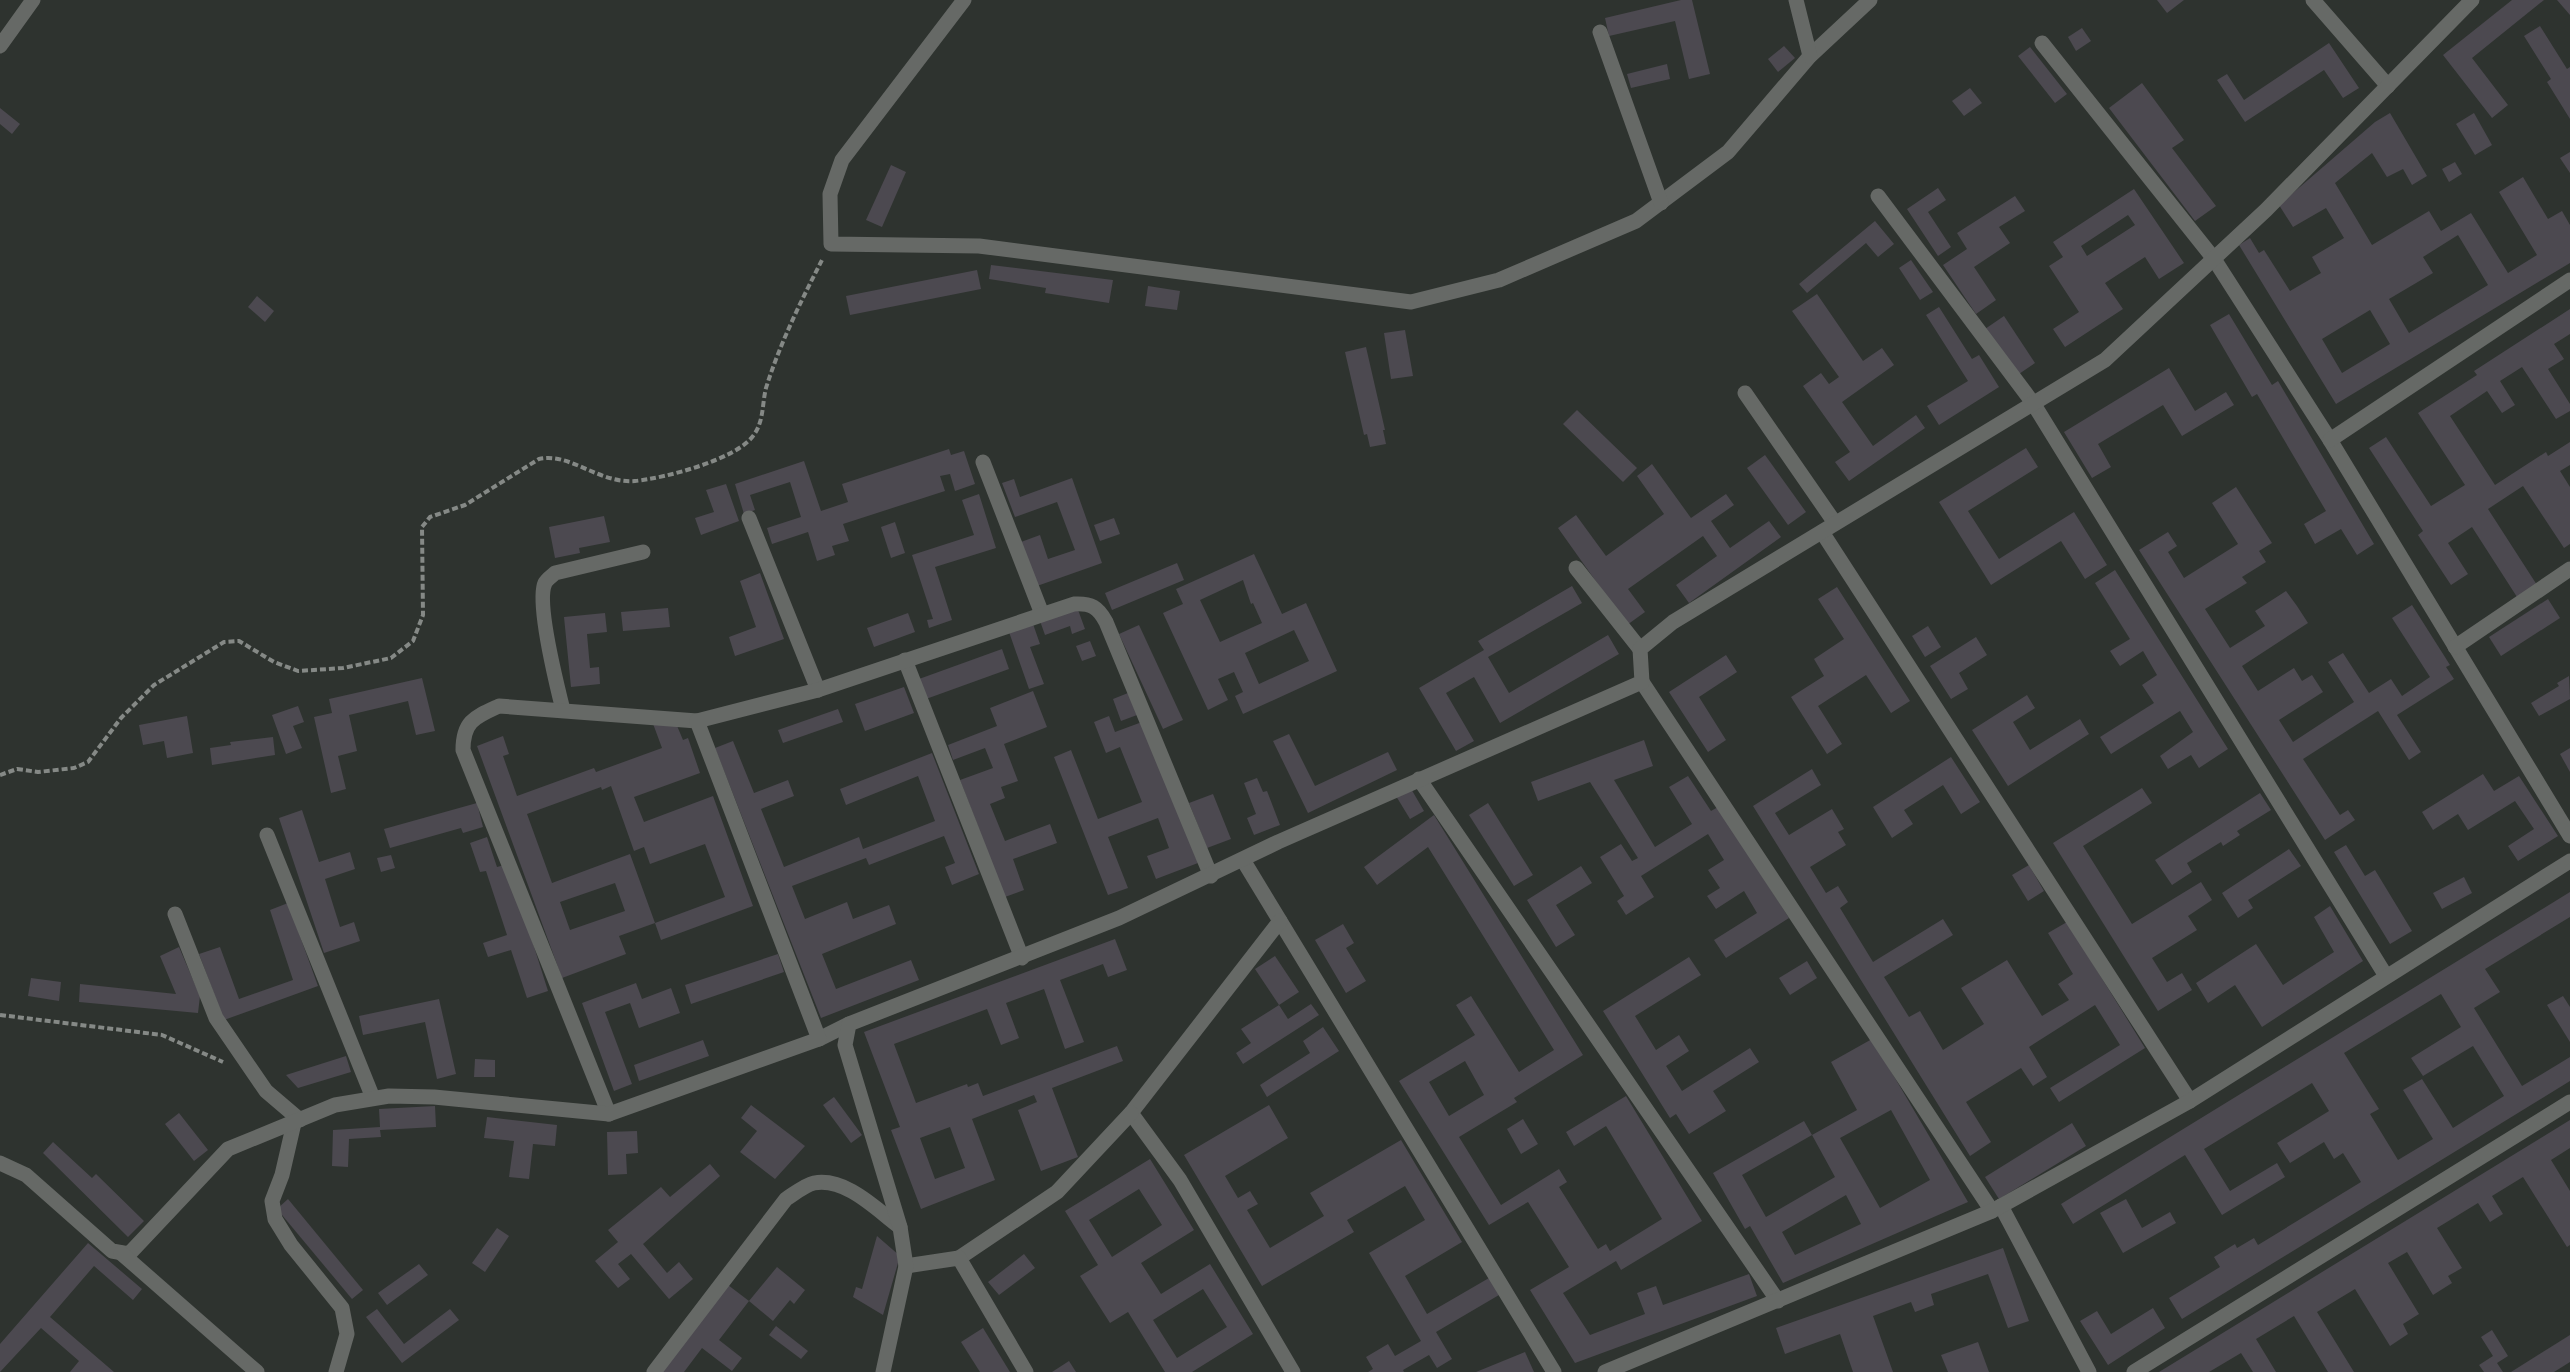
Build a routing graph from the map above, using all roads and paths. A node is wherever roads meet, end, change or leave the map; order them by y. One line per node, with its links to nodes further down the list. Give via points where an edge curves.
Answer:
1 (33, 0): 9 (street)
2 (964, 0): 14 (street, via 842,160 830,194)
3 (1796, 0): 10 (street)
4 (1870, 0): 10 (street)
5 (2313, 0): 11 (street)
6 (2472, 0): 11 (street)
7 (1600, 32): 13 (street)
8 (2042, 43): 15 (street)
9 (0, 46)
10 (1810, 56): 13 (street, via 1728,152)
11 (2388, 86): 15 (street)
12 (1878, 196): 18 (street)
13 (1661, 203): 14 (street, via 1636,222 1499,280 1411,302 979,246)
14 (831, 244): 35 (path, via 786,337 766,390 760,423 745,446 682,473 633,481 603,478 551,457 539,459 465,505 430,517 422,527 423,615 413,640 391,658 344,668 298,671 273,662 239,641 224,642 154,686 121,718 88,762 74,768 17,770)
15 (2214, 259): 18 (street, via 2105,360); 19 (street)
16 (2570, 280): 19 (street)
17 (1745, 393): 22 (street)
18 (2033, 403): 22 (street); 45 (street)
19 (2330, 440): 28 (street)
20 (983, 462): 27 (street)
21 (749, 518): 32 (street)
22 (1835, 523): 23 (street)
23 (1822, 532): 29 (street, via 1672,622); 51 (street)
24 (643, 552): 33 (street, via 555,573 545,581 548,647)
25 (1576, 568): 29 (street)
26 (2570, 569): 28 (street)
27 (1042, 614): 30 (street); 41 (street, via 1085,603 1100,609)
28 (2455, 647): 38 (street)
29 (1640, 649): 31 (street)
30 (905, 660): 32 (street); 44 (street)
31 (1642, 682): 36 (street); 57 (street)
32 (818, 690): 34 (street)
33 (563, 710): 34 (street); 54 (street, via 499,706 475,717 463,733 463,750)
34 (697, 720): 48 (street)
35 (0, 775)
36 (1419, 779): 39 (street); 62 (street)
37 (267, 835): 50 (street)
38 (2570, 835)
39 (1243, 860): 41 (street); 43 (street)
40 (2570, 861): 45 (street)
41 (1211, 876): 44 (street)
42 (175, 914): 55 (street, via 216,1018)
43 (1280, 921): 53 (street); 69 (street)
44 (1022, 958): 47 (street)
45 (2386, 976): 51 (street)
46 (0, 1015): 49 (path, via 162,1035)
47 (849, 1024): 48 (street); 58 (street, via 845,1045)
48 (819, 1039): 54 (street)
49 (224, 1062)
50 (373, 1098): 54 (street, via 434,1097); 55 (street, via 335,1105)
51 (2190, 1101): 57 (street)
52 (2570, 1102): 72 (street)
53 (1131, 1113): 60 (street, via 1057,1192); 68 (street, via 1180,1180)
54 (609, 1114)
55 (293, 1123): 59 (street, via 228,1149 129,1254); 64 (street, via 272,1201 275,1219 342,1308 347,1334)
56 (0, 1163): 59 (street, via 26,1175 88,1232 112,1251)
57 (1996, 1208): 62 (street); 71 (street)
58 (900, 1227): 61 (street); 65 (street, via 861,1197 834,1183 813,1183 786,1199)
59 (121, 1253): 63 (street)
60 (959, 1258): 61 (street); 67 (street)
61 (906, 1266): 66 (street)
62 (1778, 1301): 70 (street)
63 (256, 1372)
64 (336, 1372)
65 (654, 1372)
66 (883, 1372)
67 (1026, 1372)
68 (1293, 1372)
69 (1554, 1372)
70 (1605, 1372)
71 (2090, 1372)
72 (2134, 1372)

